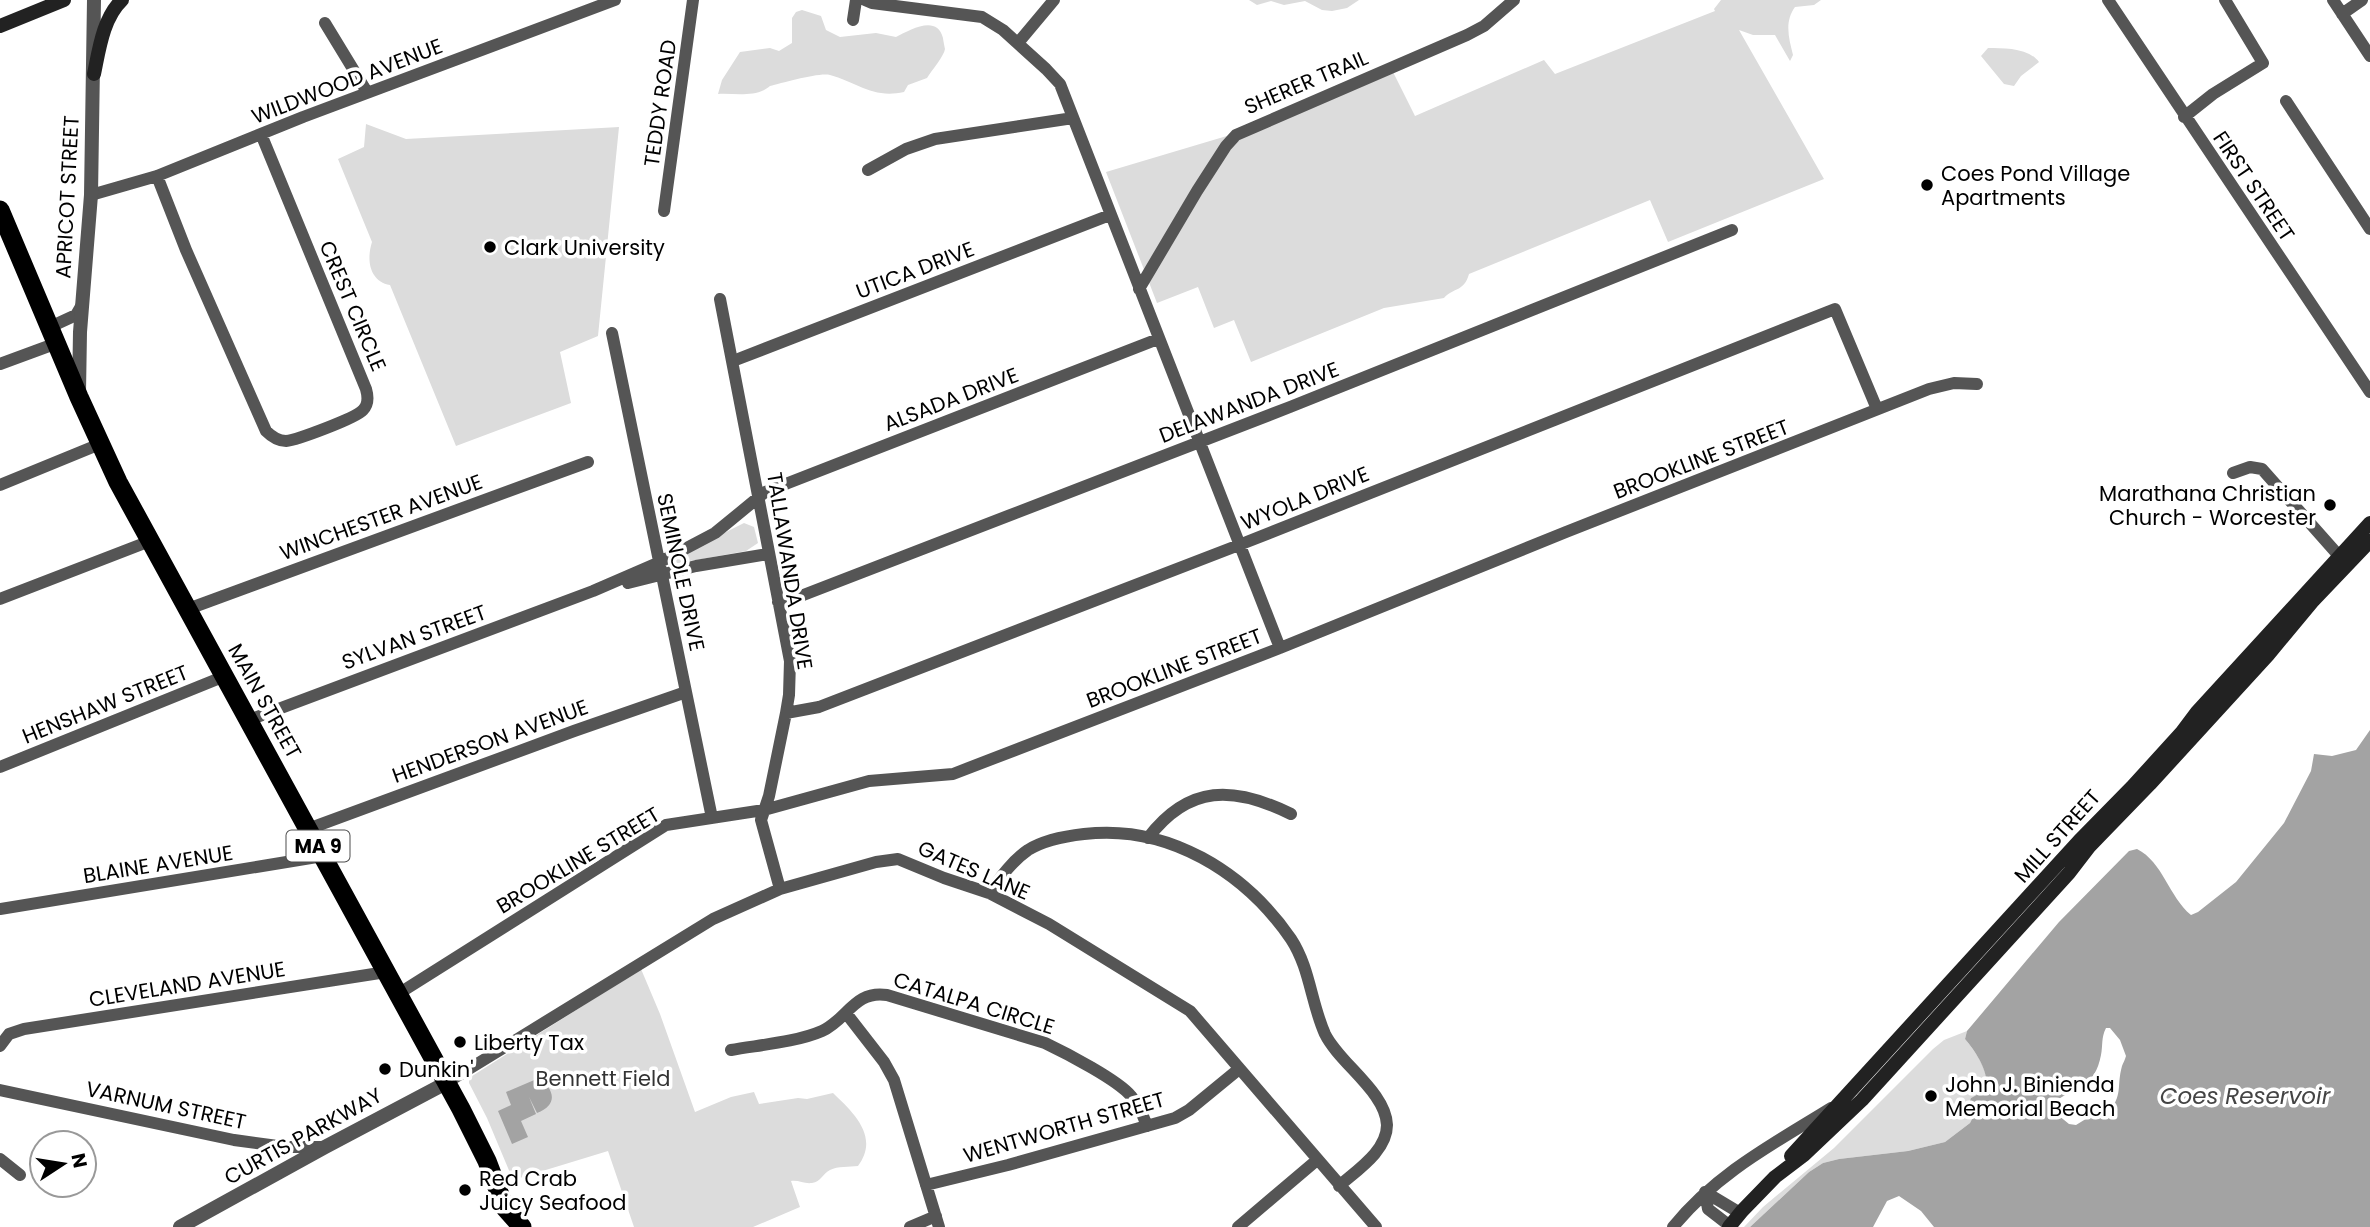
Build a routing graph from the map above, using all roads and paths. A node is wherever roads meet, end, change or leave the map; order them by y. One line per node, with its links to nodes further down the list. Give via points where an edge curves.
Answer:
1 (64, 0): 17 (main road)
2 (94, 0): 20 (street, APRICOT STREET)
3 (121, 0): 20 (main road, via 107,23)
4 (615, 0): 21 (street, WILDWOOD AVENUE)
5 (693, 0): 30 (street, TEDDY ROAD)
6 (856, 0): 15 (street)
7 (865, 0): 18 (street, via 982,17)
8 (1054, 0): 18 (street)
9 (1514, 0): 34 (street, SHERER TRAIL, via 1467,35 1236,135)
10 (2108, 0): 23 (street, FIRST STREET)
11 (2225, 0): 23 (street, via 2263,63)
12 (2333, 0): 14 (street)
13 (2362, 0): 14 (street)
14 (2342, 14): 19 (street)
15 (853, 20)
16 (325, 23): 21 (street)
17 (0, 26)
18 (1018, 43): 24 (street, via 1060,85)
19 (2370, 56)
20 (94, 74): 28 (street, APRICOT STREET)
21 (367, 92): 25 (street, WILDWOOD AVENUE)
22 (2286, 101): 32 (street)
23 (2184, 117): 44 (street, FIRST STREET)
24 (1073, 118): 26 (street, via 935,139); 31 (street)
25 (261, 134): 27 (street, WILDWOOD AVENUE); 27 (street, CREST CIRCLE, via 366,389 366,406 354,417 289,440 267,432)
26 (869, 170)
27 (157, 176): 28 (street, WILDWOOD AVENUE)
28 (91, 195): 36 (street, APRICOT STREET)
29 (0, 210): 39 (highway, MAIN STREET / MA 9)
30 (664, 211)
31 (1110, 215): 34 (street); 41 (street, UTICA DRIVE)
32 (2370, 229)
33 (1731, 230): 47 (street, DELAWANDA DRIVE)
34 (1139, 289): 40 (street)
35 (720, 299): 41 (street, TALLAWANDA DRIVE)
36 (83, 303): 37 (street, APRICOT STREET); 39 (street)
37 (80, 332): 39 (street, via 76,337); 45 (street, APRICOT STREET)
38 (612, 333): 59 (street, SEMINOLE DRIVE)
39 (53, 335): 42 (street); 45 (highway, MAIN STREET / MA 9)
40 (1158, 339): 47 (street); 52 (street, ALSADA DRIVE)
41 (733, 361): 52 (street, TALLAWANDA DRIVE)
42 (0, 364)
43 (1977, 384): 46 (street, BROOKLINE STREET, via 1934,387)
44 (2370, 392)
45 (79, 397): 48 (highway, MAIN STREET / MA 9)
46 (1877, 409): 56 (street, WYOLA DRIVE, via 1835,309); 63 (street, BROOKLINE STREET)
47 (1199, 442): 56 (street); 61 (street, DELAWANDA DRIVE)
48 (100, 444): 51 (street); 54 (highway, MAIN STREET / MA 9)
49 (588, 462): 62 (street, WINCHESTER AVENUE)
50 (2234, 472): 58 (street, via 2250,467 2262,470)
51 (0, 485)
52 (758, 498): 57 (street, TALLAWANDA DRIVE); 59 (street, SYLVAN STREET)
53 (2370, 523): 58 (main road, MILL STREET)
54 (150, 541): 60 (street); 62 (highway, MAIN STREET / MA 9)
55 (2370, 541): 58 (main road, MILL STREET)
56 (1239, 545): 63 (street); 66 (street, WYOLA DRIVE, via 819,707)
57 (768, 554): 59 (street, SYLVAN STREET); 61 (street, TALLAWANDA DRIVE)
58 (2344, 561): 69 (main road, MILL STREET, via 2325,571 2197,712)
59 (661, 568): 65 (street, SEMINOLE DRIVE); 67 (street, SYLVAN STREET)
60 (0, 599)
61 (778, 602): 66 (street, TALLAWANDA DRIVE, via 790,661)
62 (188, 609): 64 (highway, MAIN STREET / MA 9)
63 (1280, 648): 70 (street, BROOKLINE STREET, via 953,774 869,780)
64 (225, 677): 67 (highway, MAIN STREET / MA 9); 68 (street, HENSHAW STREET)
65 (686, 692): 72 (street, SEMINOLE DRIVE); 73 (street, HENDERSON AVENUE)
66 (786, 713): 70 (street, TALLAWANDA DRIVE)
67 (249, 720): 73 (highway, MAIN STREET / MA 9)
68 (0, 767)
69 (2134, 793): 87 (main road, MILL STREET, via 2080,841); 93 (main road, MILL STREET, via 2069,873 1862,1100)
70 (764, 810): 72 (street, BROOKLINE STREET); 76 (street, TALLAWANDA DRIVE, via 761,820)
71 (1291, 814): 74 (street, via 1255,799 1212,796 1179,806)
72 (712, 818): 80 (street, BROOKLINE STREET, via 666,825)
73 (308, 829): 75 (highway, MAIN STREET / MA 9)
74 (1147, 838): 77 (street, via 1097,833 1045,843 1022,855); 95 (street, via 1202,857 1238,881 1271,913 1297,949 1325,1034 1377,1097 1385,1116 1386,1132 1375,1153)
75 (323, 856): 78 (street, BLAINE AVENUE); 79 (highway, MAIN STREET / MA 9)
76 (780, 890): 77 (street, GATES LANE, via 893,859); 85 (street, GATES LANE, via 694,929)
77 (989, 893): 84 (street, GATES LANE, via 1049,924 1190,1011)
78 (0, 909)
79 (386, 972): 80 (highway, MAIN STREET / MA 9); 82 (street, CLEVELAND AVENUE, via 24,1030 9,1034)
80 (398, 994): 85 (highway, MAIN STREET / MA 9)
81 (846, 1013): 83 (street, CATALPA CIRCLE, via 816,1033); 88 (street, CATALPA CIRCLE, via 863,998 887,995 1045,1043 1122,1088 1138,1104); 94 (street, via 894,1080)
82 (0, 1046)
83 (731, 1050)
84 (1239, 1069): 88 (street, WENTWORTH STREET, via 1180,1115); 91 (street, GATES LANE)
85 (446, 1083): 89 (street, CURTIS PARKWAY); 98 (highway, MAIN STREET / MA 9, via 482,1150)
86 (0, 1090): 89 (street, VARNUM STREET, via 234,1140)
87 (1845, 1098): 93 (main road, MILL STREET); 96 (street)
88 (1147, 1126): 94 (street, WENTWORTH STREET)
89 (325, 1147): 101 (street, CURTIS PARKWAY)
90 (0, 1158): 92 (street)
91 (1317, 1160): 95 (street, GATES LANE); 104 (street)
92 (20, 1175)
93 (1776, 1177): 97 (main road, MILL STREET)
94 (926, 1185): 99 (street)
95 (1339, 1186): 105 (street, GATES LANE)
96 (1705, 1192): 97 (street); 100 (street, via 1708,1209); 106 (street)
97 (1740, 1213): 100 (main road, MILL STREET)
98 (504, 1217): 102 (highway, MAIN STREET / MA 9)
99 (937, 1222): 103 (street)
100 (1729, 1226)
101 (180, 1227)
102 (522, 1227)
103 (910, 1227)
104 (1238, 1227)
105 (1376, 1227)
106 (1673, 1227)

